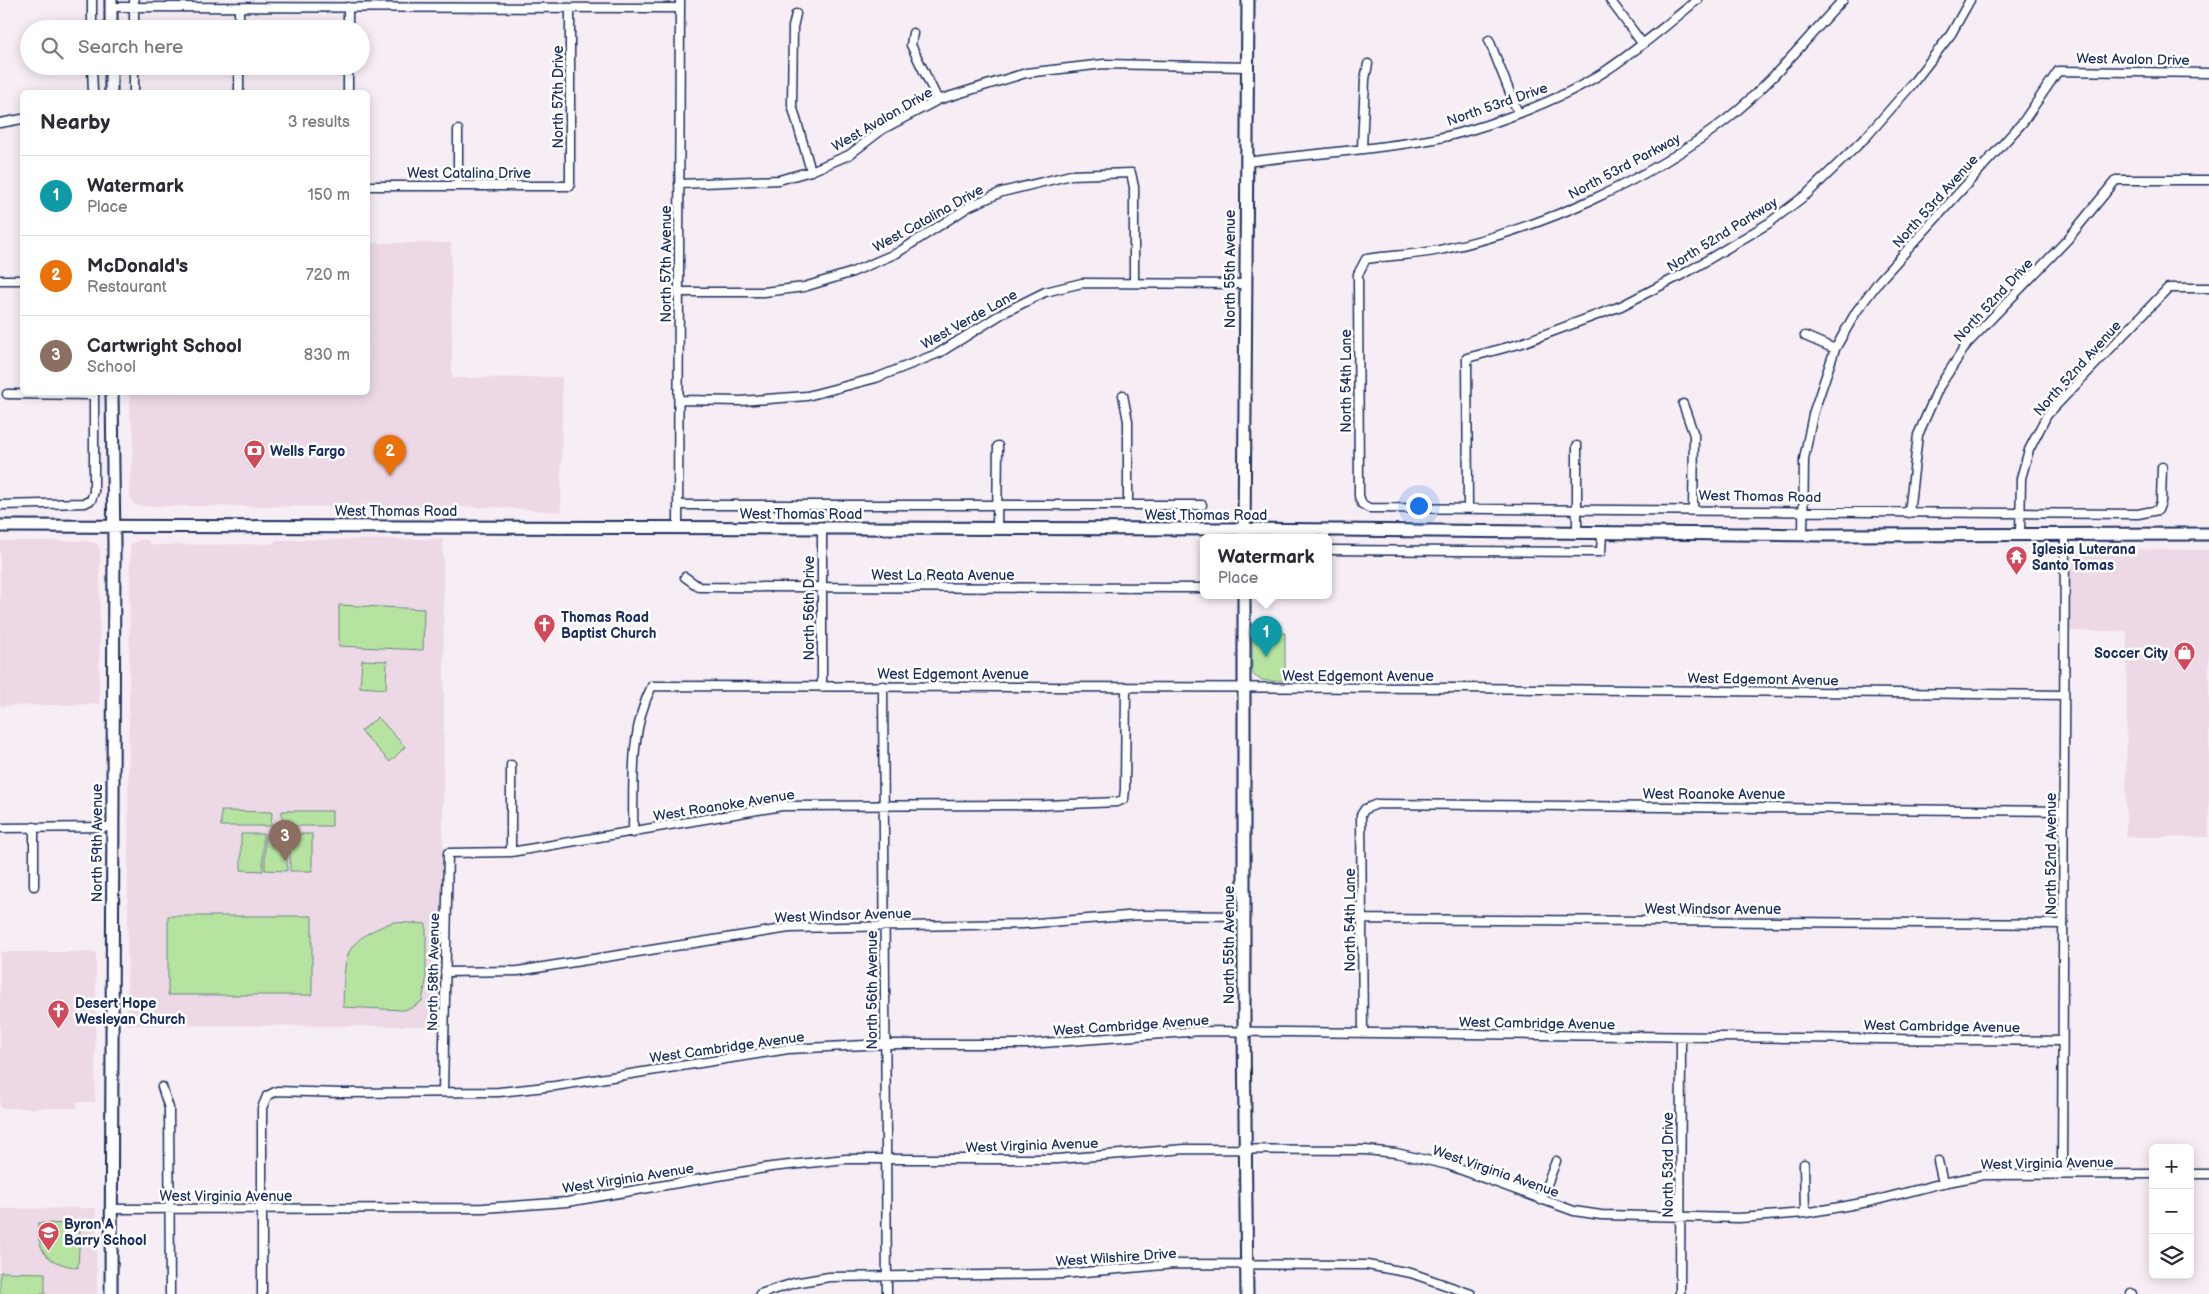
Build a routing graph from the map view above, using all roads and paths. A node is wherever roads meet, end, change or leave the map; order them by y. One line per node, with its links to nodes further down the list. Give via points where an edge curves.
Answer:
1 (92, 0): 14 (street)
2 (1248, 0): 23 (main road, North 55th Avenue)
3 (1610, 0): 21 (street)
4 (1697, 0): 21 (street, North 53rd Drive)
5 (1843, 0): 49 (street, North 53rd Parkway, via 1728,118 1648,171 1578,206 1525,226 1444,249)
6 (1970, 0): 74 (street, North 52nd Parkway, via 1951,34 1867,136 1807,194 1769,222 1689,271 1621,306 1519,344 1467,358)
7 (111, 4): 8 (street); 15 (main road)
8 (134, 4): 11 (street); 16 (street)
9 (680, 4): 12 (street); 45 (street, North 57th Avenue)
10 (348, 7): 11 (street); 12 (street); 18 (street)
11 (239, 8): 17 (street)
12 (570, 8): 48 (street, North 57th Drive)
13 (796, 14): 43 (street, via 792,105)
14 (92, 20)
15 (111, 20)
16 (134, 20)
17 (239, 20)
18 (348, 20)
19 (913, 33): 36 (street, via 912,45)
20 (1489, 40): 37 (street)
21 (1642, 43): 37 (street, North 53rd Drive, via 1603,73)
22 (1368, 64): 41 (street)
23 (1247, 67): 36 (street, West Avalon Drive, via 1104,64 1063,67 1026,73); 42 (main road, North 55th Avenue)
24 (2058, 71): 25 (street, West Avalon Drive); 57 (street, North 53rd Avenue, via 2023,122 1879,281 1856,312)
25 (2209, 72)
26 (92, 75): 31 (street)
27 (111, 75): 32 (main road)
28 (134, 75): 33 (street)
29 (239, 75): 34 (street)
30 (348, 75): 35 (street)
31 (92, 90)
32 (111, 90)
33 (134, 90)
34 (239, 90)
35 (348, 90)
36 (938, 100): 43 (street, West Avalon Drive, via 883,129 849,155)
37 (1518, 113): 41 (street, North 53rd Drive, via 1435,138)
38 (20, 119): 39 (street)
39 (0, 123)
40 (458, 130): 47 (street)
41 (1362, 148): 42 (street, North 53rd Drive)
42 (1246, 162): 53 (main road, North 55th Avenue)
43 (811, 171): 45 (street, West Avalon Drive, via 779,180)
44 (2209, 180): 78 (street, North 52nd Drive, via 2116,180 2067,240 1967,344 1939,387 1918,435)
45 (679, 184): 55 (street, North 57th Avenue)
46 (370, 186): 47 (street, West Catalina Drive)
47 (458, 186): 48 (street, West Catalina Drive)
48 (570, 186)
49 (1366, 259): 68 (street, North 54th Lane, via 1358,274 1359,496)
50 (0, 280): 51 (street)
51 (20, 280)
52 (1134, 284): 53 (street, West Verde Lane); 55 (street, West Catalina Drive, via 1132,173 1071,174 1002,192 970,206 897,253 850,273 804,287 764,292); 63 (street, West Verde Lane, via 1082,283 1044,292 939,353 876,378 807,396 741,401)
53 (1245, 284): 85 (main road, North 55th Avenue)
54 (2209, 288): 79 (street, North 52nd Avenue, via 2168,288 2047,416 2029,450 2021,478)
55 (679, 292): 63 (street, North 57th Avenue)
56 (1805, 336): 57 (street)
57 (1836, 349): 77 (street, North 53rd Avenue, via 1813,414 1804,459)
58 (7, 394): 59 (street)
59 (20, 394)
60 (94, 395): 69 (street, via 94,492 91,500 85,503)
61 (112, 395): 80 (main road, North 59th Avenue)
62 (1123, 395): 72 (street, via 1128,421)
63 (679, 400): 70 (street, North 57th Avenue)
64 (1683, 404): 76 (street, via 1694,435)
65 (998, 446): 71 (street)
66 (1578, 446): 75 (street)
67 (2162, 467): 79 (street, West Thomas Road, via 2158,510 2138,514)
68 (1362, 504): 74 (street, West Thomas Road, via 1369,508)
69 (0, 505)
70 (678, 505): 71 (street, West Thomas Road); 82 (street, North 57th Avenue)
71 (997, 506): 72 (street, West Thomas Road); 84 (street)
72 (1128, 506): 73 (street, West Thomas Road)
73 (1202, 506)
74 (1468, 508): 75 (street, West Thomas Road)
75 (1577, 509): 76 (street, West Thomas Road); 87 (street)
76 (1693, 510): 77 (street, West Thomas Road)
77 (1803, 512): 78 (street, West Thomas Road); 90 (street, North 53rd Avenue)
78 (1909, 513): 79 (street, West Thomas Road)
79 (2020, 514): 92 (street, North 52nd Avenue)
80 (114, 525): 81 (main road, West Thomas Road); 82 (main road, West Thomas Road); 108 (main road, North 59th Avenue)
81 (0, 526)
82 (678, 528): 83 (main road, West Thomas Road)
83 (822, 529): 84 (main road, West Thomas Road); 95 (street, North 56th Drive)
84 (997, 529): 85 (main road, West Thomas Road)
85 (1244, 534): 86 (main road, West Thomas Road)
86 (1325, 534): 87 (main road, West Thomas Road)
87 (1577, 534): 88 (main road, West Thomas Road)
88 (1602, 534): 90 (main road, West Thomas Road); 93 (street, via 1601,552)
89 (2209, 534): 91 (main road, West Thomas Road)
90 (1802, 535): 92 (main road, West Thomas Road)
91 (2065, 535): 92 (main road, West Thomas Road); 102 (street, North 52nd Avenue)
92 (2020, 536)
93 (1332, 550)
94 (685, 576): 95 (street, West La Reata Avenue, via 699,587)
95 (822, 587): 96 (street, West La Reata Avenue); 99 (street, North 56th Drive)
96 (1200, 588)
97 (1244, 599): 101 (main road, North 55th Avenue)
98 (883, 686): 99 (street, West Edgemont Avenue); 100 (street, West Edgemont Avenue); 104 (street, North 56th Avenue)
99 (822, 687): 110 (street, West Edgemont Avenue, via 652,686 643,704 634,746)
100 (1126, 687): 101 (street, West Edgemont Avenue); 104 (street, West Roanoke Avenue, via 1124,799 1118,802)
101 (1243, 687): 102 (street, West Edgemont Avenue); 114 (main road, North 55th Avenue)
102 (2064, 695): 106 (street, North 52nd Avenue)
103 (511, 765): 111 (street)
104 (884, 804): 110 (street, West Roanoke Avenue, via 782,806); 117 (street, North 56th Avenue)
105 (1365, 809): 106 (street, West Roanoke Avenue, via 1377,804); 115 (street, North 54th Lane, via 1361,815)
106 (2063, 810): 116 (street, North 52nd Avenue)
107 (34, 827): 108 (street); 109 (street); 113 (street)
108 (112, 827): 138 (main road, North 59th Avenue)
109 (0, 828)
110 (633, 833): 111 (street, West Roanoke Avenue)
111 (511, 852): 112 (street, West Roanoke Avenue)
112 (448, 853): 118 (street, North 58th Avenue)
113 (34, 886)
114 (1245, 916): 117 (street, West Windsor Avenue, via 1140,915 1063,923); 119 (main road, North 55th Avenue)
115 (1363, 919): 116 (street, West Windsor Avenue); 120 (street, North 54th Lane)
116 (2063, 924): 122 (street, North 52nd Avenue)
117 (884, 925): 118 (street, West Windsor Avenue, via 789,928 518,971); 123 (street, North 56th Avenue)
118 (446, 972): 125 (street, North 58th Avenue)
119 (1244, 1031): 120 (street, West Cambridge Avenue); 123 (street, West Cambridge Avenue, via 1029,1044); 126 (main road, North 55th Avenue)
120 (1363, 1032): 121 (street, West Cambridge Avenue)
121 (1681, 1037): 122 (street, West Cambridge Avenue); 141 (street, North 53rd Drive)
122 (2062, 1041): 131 (street, North 52nd Avenue)
123 (885, 1044): 125 (street, West Cambridge Avenue, via 788,1049 555,1086 499,1092); 127 (street, North 56th Avenue)
124 (162, 1087): 139 (street, via 169,1108)
125 (443, 1092): 137 (street, West Cambridge Avenue, via 277,1091 267,1096 262,1108)
126 (1246, 1148): 127 (street, West Virginia Avenue, via 1148,1150 1057,1159); 136 (street, West Virginia Avenue, via 1396,1153 1448,1165); 142 (main road, North 55th Avenue)
127 (886, 1159): 137 (street, West Virginia Avenue, via 814,1162 558,1202 483,1208); 143 (street, North 56th Avenue)
128 (1556, 1161): 136 (street)
129 (1938, 1161): 135 (street)
130 (1804, 1164): 140 (street)
131 (2062, 1174): 132 (street, West Virginia Avenue); 135 (street, West Virginia Avenue, via 1983,1175)
132 (2149, 1174)
133 (2194, 1174): 134 (street)
134 (2209, 1174)
135 (1943, 1183): 140 (street, West Virginia Avenue, via 1873,1201)
136 (1541, 1200): 141 (street, West Virginia Avenue, via 1574,1211 1601,1215)
137 (262, 1208): 139 (street, West Virginia Avenue); 146 (street)
138 (111, 1209): 139 (street, West Virginia Avenue); 144 (main road, North 59th Avenue)
139 (170, 1209): 145 (street)
140 (1805, 1213): 141 (street, West Virginia Avenue, via 1739,1218)
141 (1680, 1216): 151 (street, North 53rd Drive)
142 (1247, 1266): 143 (street, West Wilshire Drive, via 1175,1264 1077,1274); 149 (main road, North 55th Avenue); 150 (street, West Wilshire Drive, via 1367,1265 1411,1273)
143 (887, 1276): 147 (street, West Wilshire Drive, via 829,1277 794,1283); 148 (street, North 56th Avenue)
144 (111, 1294)
145 (170, 1294)
146 (262, 1294)
147 (760, 1294)
148 (887, 1294)
149 (1248, 1294)
150 (1471, 1294)
151 (1680, 1294)

